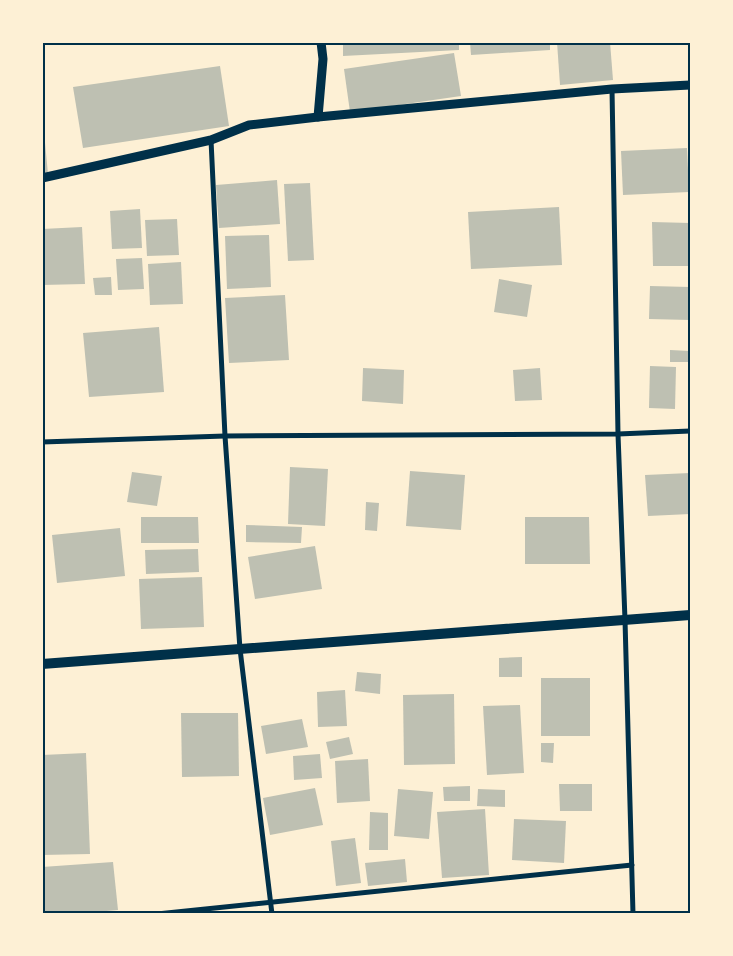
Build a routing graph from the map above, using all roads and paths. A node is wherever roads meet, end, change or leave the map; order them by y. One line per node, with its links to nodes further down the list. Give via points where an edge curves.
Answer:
1 (322, 42): 4 (street)
2 (690, 84): 3 (street)
3 (612, 89): 4 (street); 8 (street)
4 (318, 117): 5 (street, via 249,125)
5 (211, 140): 6 (street); 9 (street)
6 (42, 178)
7 (690, 432): 8 (street)
8 (618, 434): 9 (street); 12 (street)
9 (225, 436): 10 (street); 13 (street)
10 (42, 442)
11 (690, 615): 12 (main road)
12 (625, 620): 13 (main road); 15 (street)
13 (240, 649): 14 (main road); 16 (street)
14 (42, 664)
15 (632, 865): 16 (street); 19 (street)
16 (271, 901): 17 (street); 18 (street)
17 (157, 914)
18 (272, 914)
19 (633, 914)

